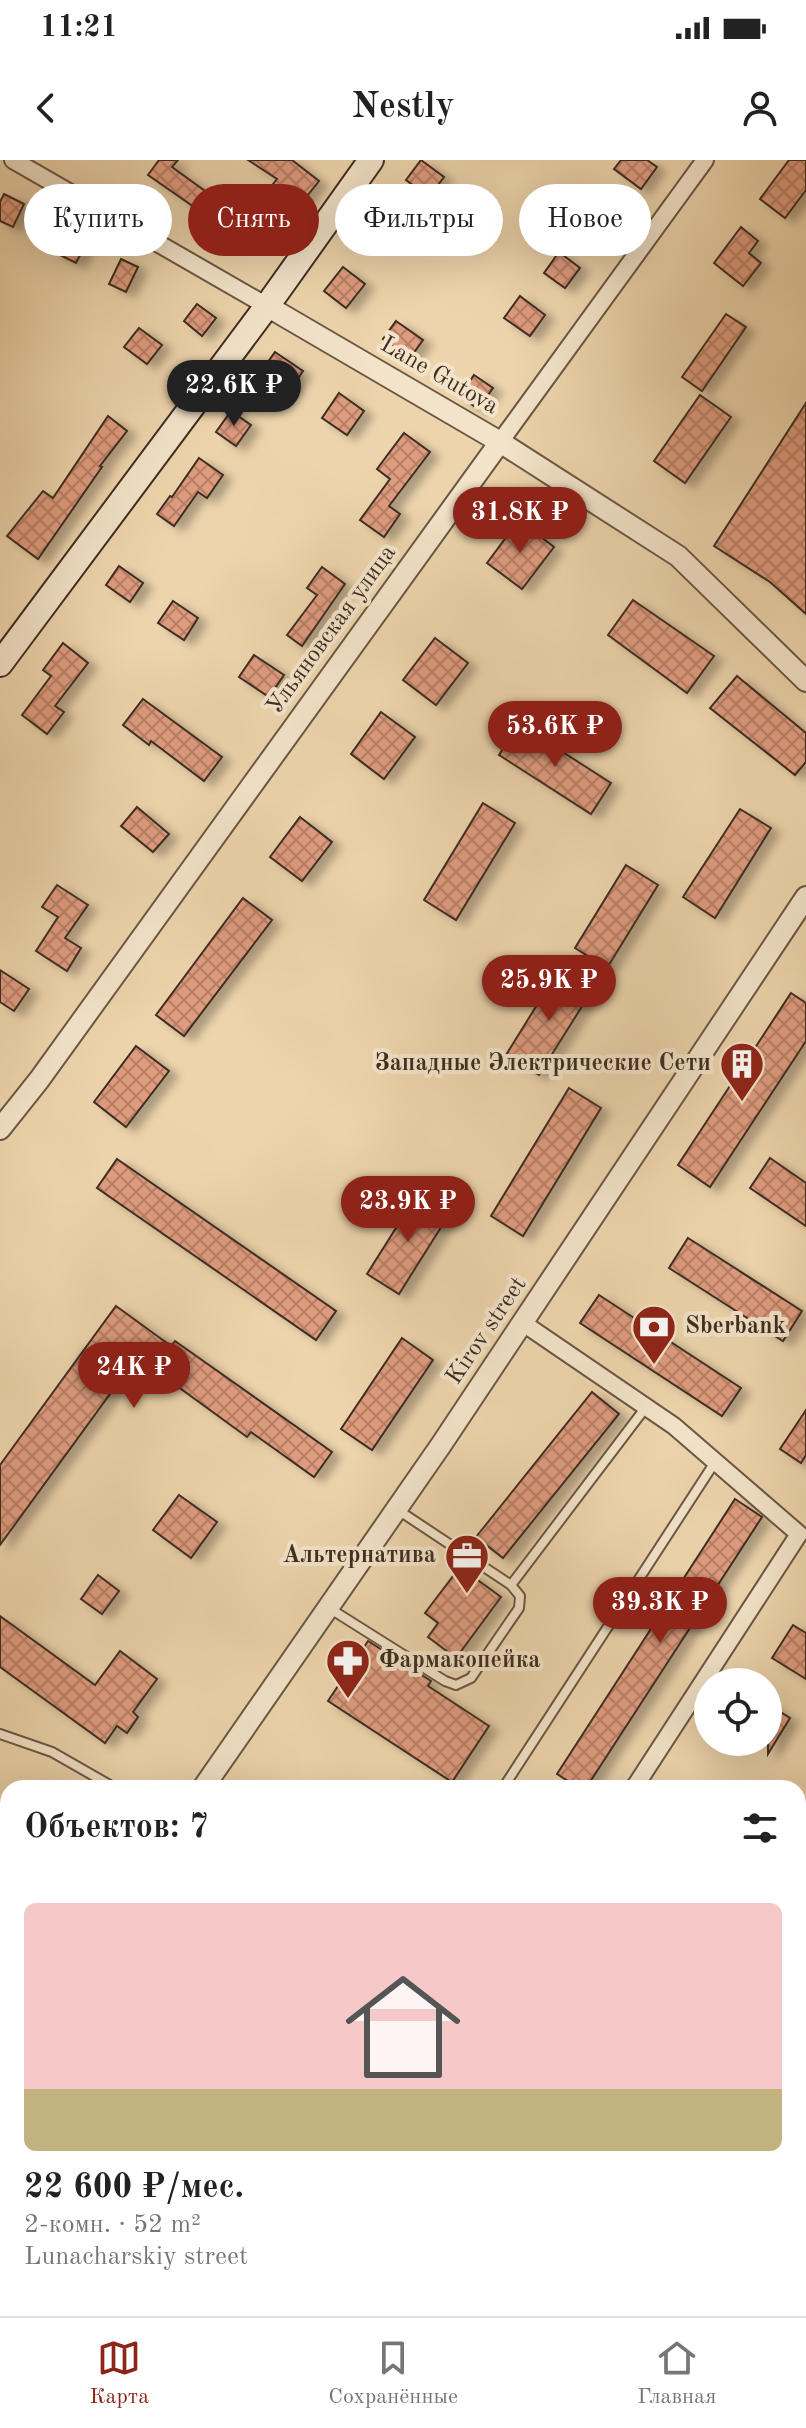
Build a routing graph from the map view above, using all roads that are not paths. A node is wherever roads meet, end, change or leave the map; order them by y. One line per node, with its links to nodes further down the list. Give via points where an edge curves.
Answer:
1 (5, 160): 5 (street)
2 (13, 160): 6 (street, Lane Gutova)
3 (371, 160): 6 (main road)
4 (705, 160): 7 (street, Ульяновская улица)
5 (0, 170)
6 (267, 306): 7 (street, Lane Gutova); 8 (main road)
7 (500, 442): 9 (street, Lane Gutova, via 678,556); 11 (street, Ульяновская улица)
8 (4, 650)
9 (806, 681)
10 (806, 897): 12 (street, Kirov street)
11 (0, 1129)
12 (523, 1323): 13 (street); 15 (street, Kirov street)
13 (646, 1407): 14 (street); 16 (lane)
14 (715, 1462): 21 (lane); 22 (street, via 799,1534)
15 (397, 1509): 16 (lane); 17 (street, Kirov street)
16 (511, 1585): 17 (lane, via 520,1596 519,1608 471,1678 456,1685)
17 (328, 1608): 20 (street, Kirov street)
18 (0, 1734): 19 (lane, via 52,1752)
19 (101, 1780)
20 (209, 1780)
21 (508, 1780)
22 (639, 1780)

